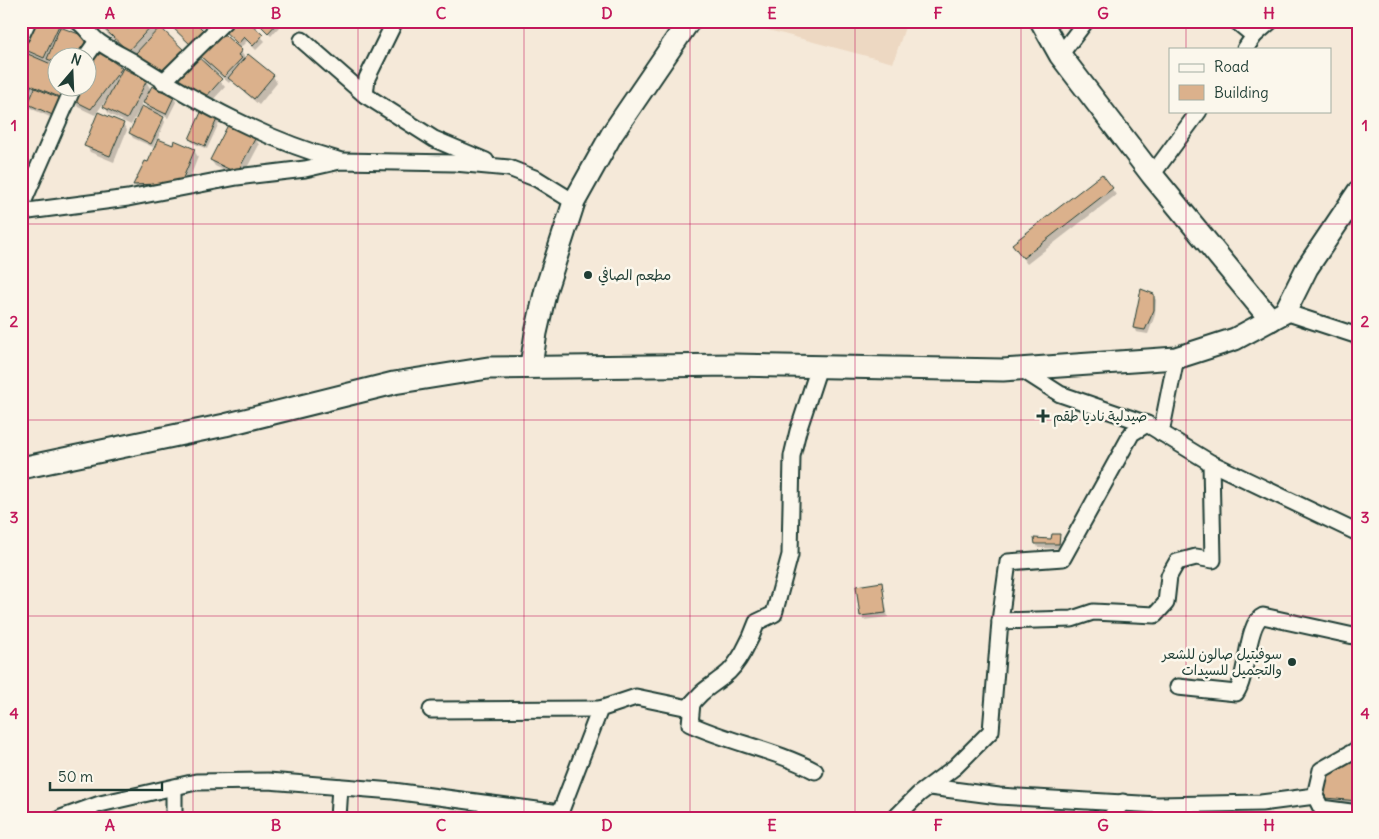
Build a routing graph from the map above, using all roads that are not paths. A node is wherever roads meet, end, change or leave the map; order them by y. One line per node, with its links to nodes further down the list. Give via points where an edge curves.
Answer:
1 (28, 21): 10 (street)
2 (225, 21): 16 (street)
3 (395, 21): 17 (street, via 367,78)
4 (689, 21): 24 (main road, via 612,134)
5 (1041, 21): 15 (main road)
6 (1086, 21): 15 (street)
7 (1236, 21): 13 (street)
8 (1271, 21): 13 (street)
9 (82, 22): 12 (street)
10 (21, 36)
11 (302, 40): 17 (street)
12 (97, 41): 14 (street); 16 (street)
13 (1250, 43)
14 (92, 48)
15 (1060, 55): 22 (main road)
16 (163, 82): 20 (street, via 265,134 315,154)
17 (365, 95): 21 (street, via 434,139)
18 (69, 98): 25 (street)
19 (1198, 112): 22 (street)
20 (340, 160): 21 (street); 26 (street, via 305,169 237,177 128,198)
21 (498, 167): 24 (street, via 537,179)
22 (1152, 175): 27 (main road)
23 (1358, 192): 27 (main road)
24 (574, 202): 30 (main road, via 546,289)
25 (21, 207)
26 (21, 212)
27 (1278, 316): 28 (street); 29 (main road, via 1235,339)
28 (1358, 336)
29 (1176, 358): 32 (main road); 34 (street)
30 (531, 366): 31 (main road); 36 (main road, via 488,368 394,382 226,425)
31 (819, 367): 32 (main road); 41 (street, via 792,456 790,555 774,614 757,622 750,642 725,675 708,685)
32 (1021, 369): 33 (street, via 1060,394)
33 (1147, 424): 34 (street); 38 (street, via 1132,433 1063,558 1008,562)
34 (1161, 433): 35 (street)
35 (1211, 463): 37 (street); 38 (street, via 1212,560 1196,558 1177,562 1169,576 1166,603 1155,615 1093,612 1072,619)
36 (21, 468)
37 (1358, 533)
38 (1000, 620): 47 (street, via 991,731 956,767)
39 (1358, 637): 40 (street, via 1263,616 1254,626 1236,693)
40 (1178, 687)
41 (692, 703): 43 (street, via 689,708 636,697); 45 (street, via 690,724)
42 (430, 710): 43 (street)
43 (600, 710): 46 (street, via 560,813)
44 (1358, 749): 49 (street, via 1321,770)
45 (816, 771)
46 (340, 787): 48 (street, via 268,781 196,782); 54 (street)
47 (930, 787): 50 (street, via 999,796); 55 (street)
48 (174, 788): 52 (street, via 100,804); 53 (street)
49 (1315, 796): 50 (street, via 1261,803 1158,805); 51 (street, via 1320,808)
50 (1123, 802): 56 (street)
51 (1358, 813)
52 (61, 818)
53 (174, 818)
54 (338, 818)
55 (895, 818)
56 (1110, 818)

